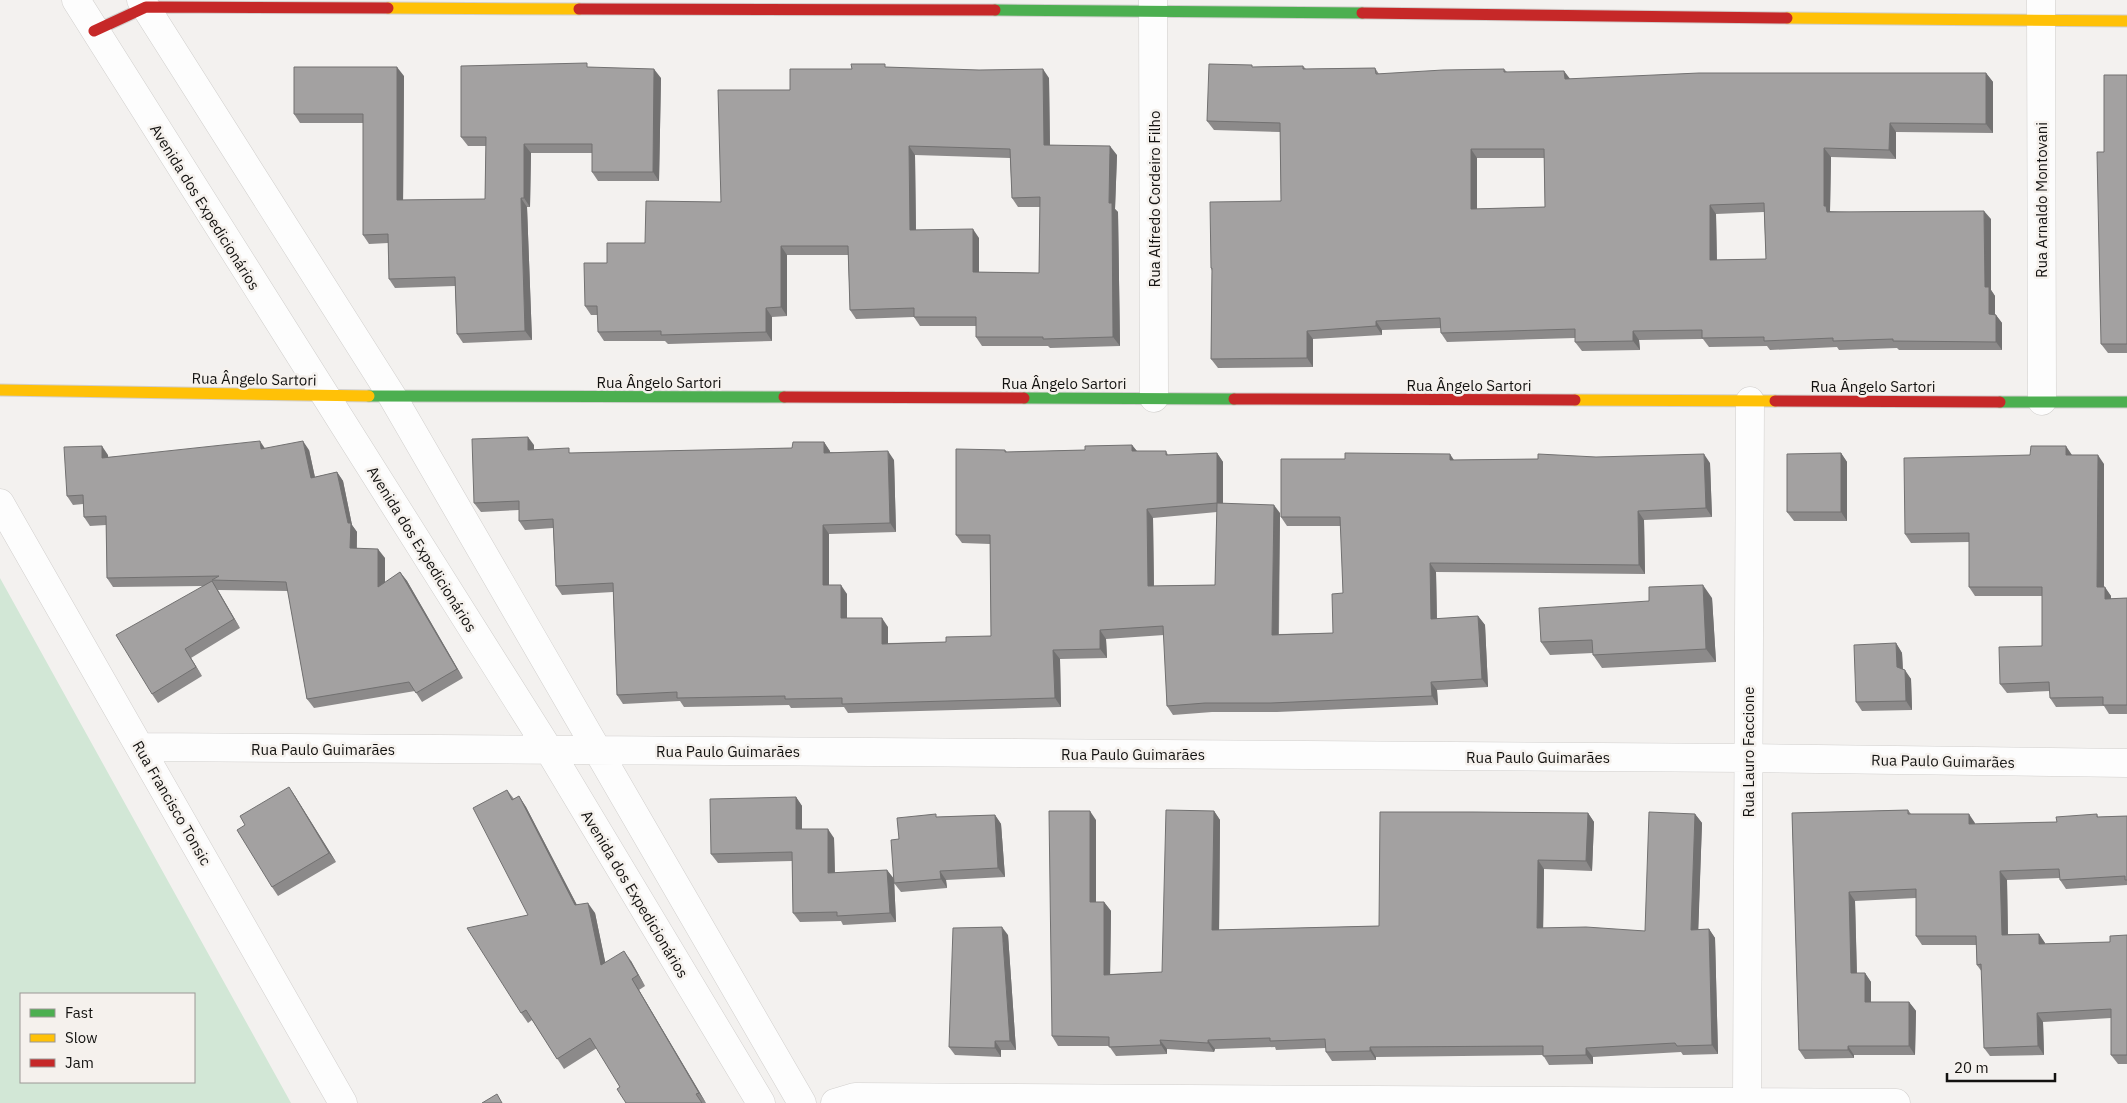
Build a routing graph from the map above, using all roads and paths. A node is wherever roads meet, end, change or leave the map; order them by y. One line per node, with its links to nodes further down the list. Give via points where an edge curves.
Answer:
1 (76, 0): 6 (street, Avenida dos Expedicionários)
2 (143, 4): 3 (street); 6 (street); 9 (street)
3 (1153, 6): 4 (street); 10 (street, Rua Alfredo Cordeiro Filho)
4 (2041, 10): 5 (street); 12 (street, Rua Arnaldo Montovani)
5 (2127, 21)
6 (94, 31): 8 (street, Avenida dos Expedicionários)
7 (0, 390): 8 (street, Rua Ângelo Sartori)
8 (324, 395): 9 (street, Rua Ângelo Sartori); 16 (street, Avenida dos Expedicionários)
9 (392, 396): 10 (street, Rua Ângelo Sartori); 17 (street)
10 (1154, 398): 11 (street, Rua Ângelo Sartori)
11 (1750, 401): 12 (street, Rua Ângelo Sartori); 18 (street, Rua Lauro Faccione)
12 (2042, 401): 13 (street, Rua Ângelo Sartori)
13 (2127, 402)
14 (0, 503): 15 (street, Rua Francisco Tonsic)
15 (140, 747): 16 (street, Rua Paulo Guimarães); 22 (street, Rua Francisco Tonsic)
16 (549, 750): 17 (street, Rua Paulo Guimarães); 23 (street, Avenida dos Expedicionários)
17 (598, 750): 18 (street, Rua Paulo Guimarães); 24 (street)
18 (1748, 758): 19 (street, Rua Paulo Guimarães); 21 (street, Rua Lauro Faccione)
19 (2127, 763)
20 (1408, 1102): 21 (street); 25 (street, via 855,1097)
21 (1747, 1102): 26 (street)
22 (343, 1103)
23 (761, 1103)
24 (802, 1103)
25 (834, 1103)
26 (1896, 1103)

